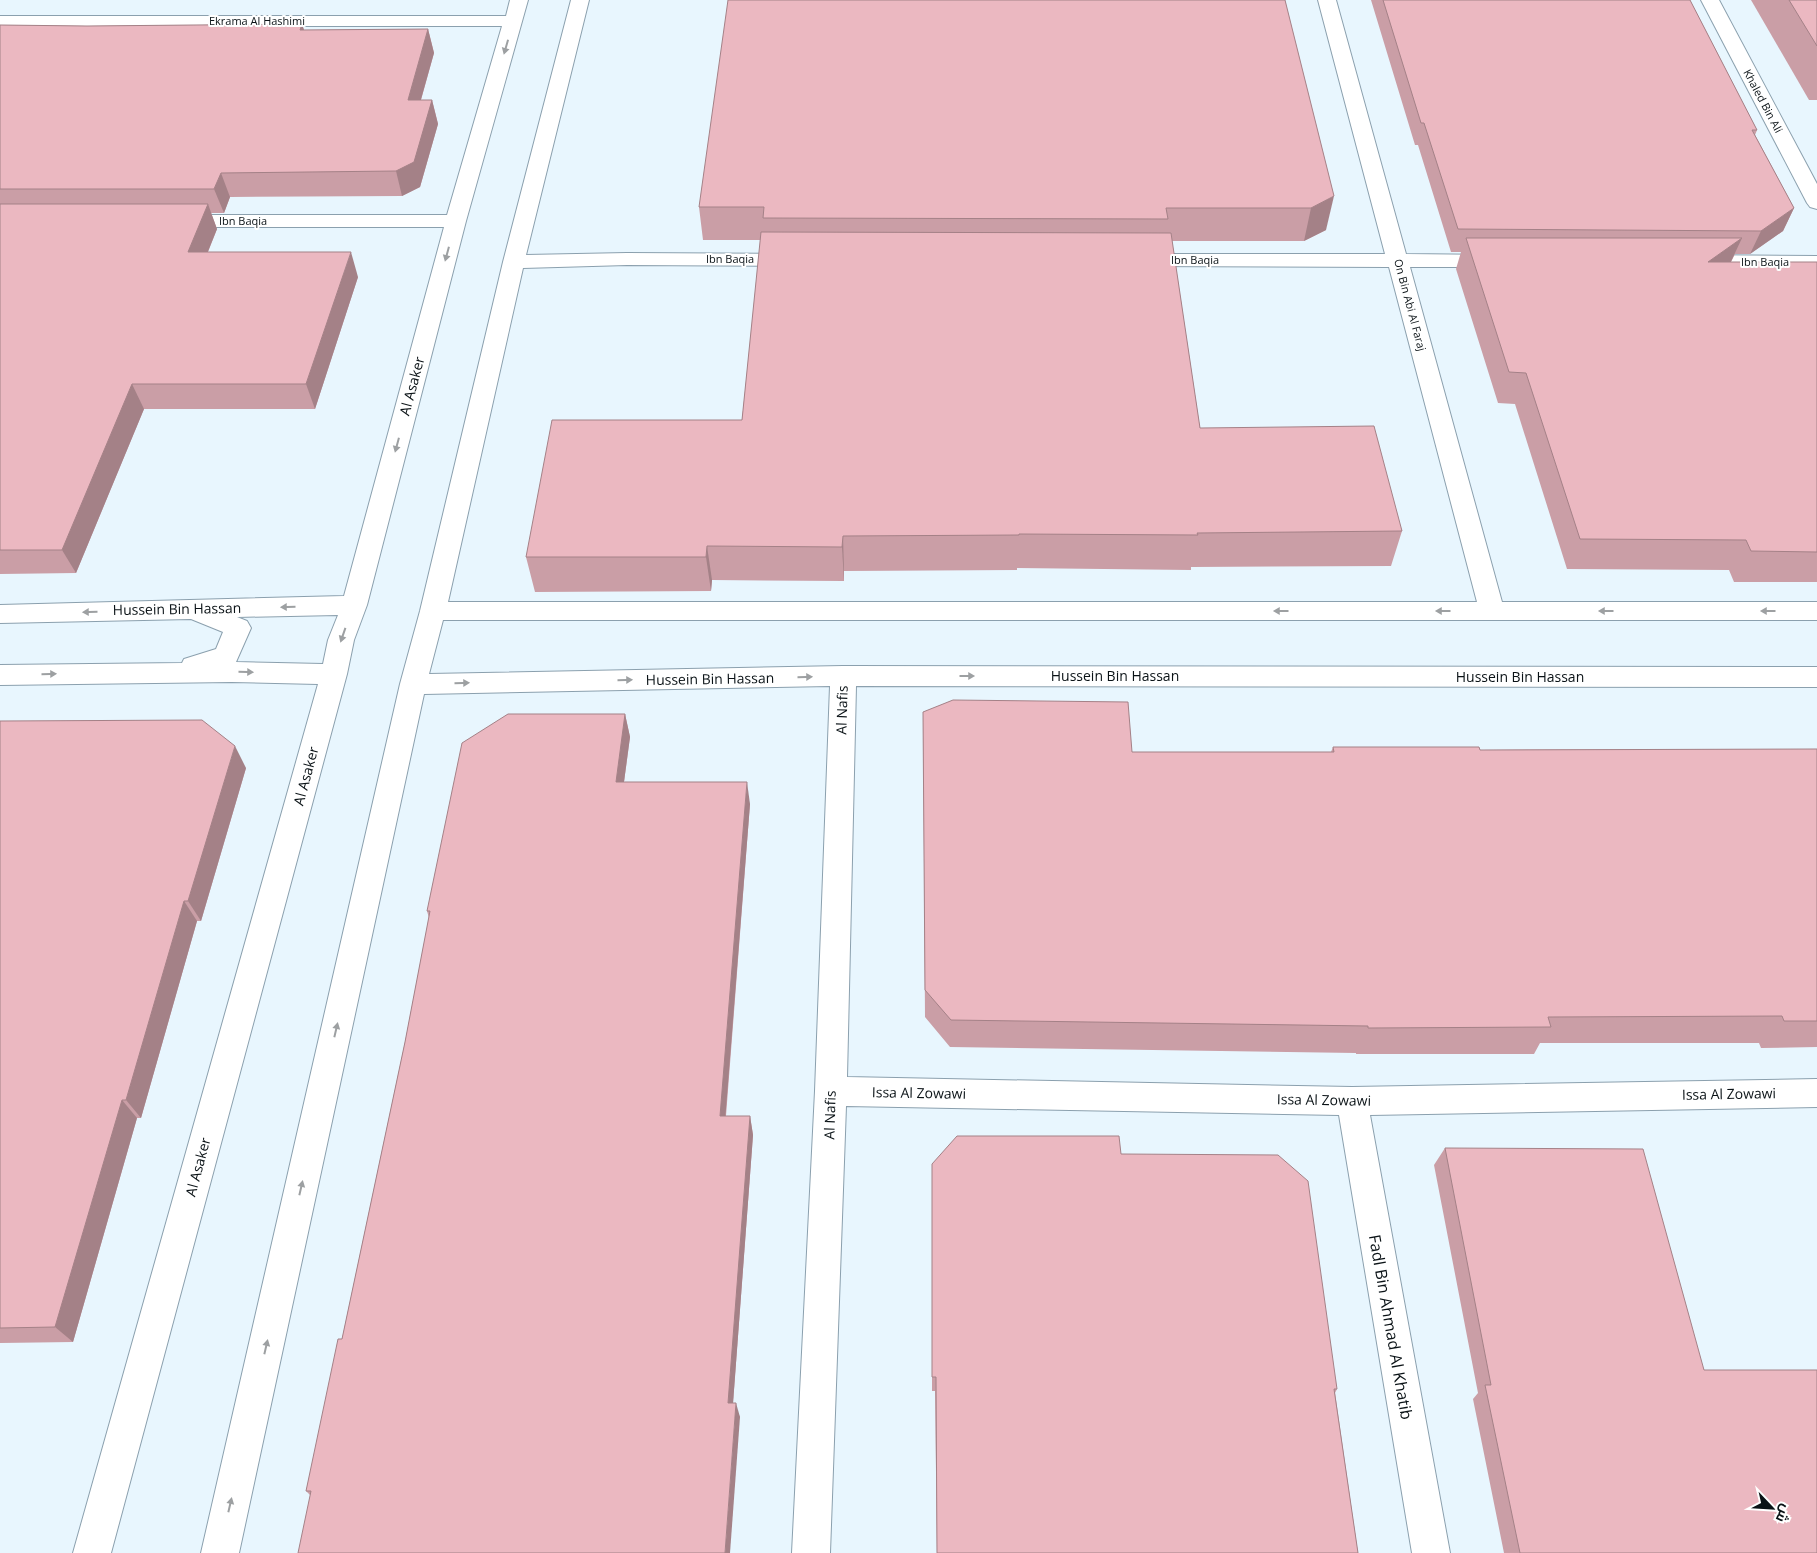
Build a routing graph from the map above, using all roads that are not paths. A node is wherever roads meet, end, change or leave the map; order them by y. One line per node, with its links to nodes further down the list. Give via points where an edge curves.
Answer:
1 (580, 0): 14 (street)
2 (1327, 0): 11 (street, On Bin Abi Al Faraj)
3 (1710, 0): 6 (street, Khaled Bin Ali)
4 (516, 10): 5 (street, Ekrama Al Hashimi); 8 (street, Al Asaker, one-way to 8)
5 (0, 21)
6 (1817, 203)
7 (159, 221): 8 (street, Ibn Baqia)
8 (456, 221): 16 (street, Al Asaker, one-way to 16)
9 (815, 260): 14 (street, Ibn Baqia)
10 (1122, 260): 11 (street, Ibn Baqia)
11 (1398, 261): 12 (street, Ibn Baqia); 19 (street, On Bin Abi Al Faraj)
12 (1518, 261)
13 (1677, 261): 15 (street, Ibn Baqia)
14 (514, 262): 18 (street)
15 (1817, 262)
16 (354, 605): 17 (street, Hussein Bin Hassan, one-way to 17); 23 (street, Al Asaker, one-way to 23, via 341,640)
17 (191, 609): 21 (street, Hussein Bin Hassan, one-way to 21); 22 (street, via 238,628 226,656)
18 (432, 611): 19 (street, one-way to 18); 27 (street)
19 (1492, 611): 20 (street, one-way to 19)
20 (1817, 611)
21 (0, 614)
22 (172, 672): 23 (street, one-way to 23); 24 (street, one-way to 22)
23 (334, 674): 31 (street, Al Asaker)
24 (0, 675)
25 (843, 676): 26 (street, Hussein Bin Hassan, one-way to 26); 27 (street, Hussein Bin Hassan, one-way to 25); 28 (street, Al Nafis)
26 (1817, 677)
27 (414, 684): 32 (street, one-way to 27)
28 (831, 1091): 30 (street, Issa Al Zowawi); 33 (street, Al Nafis)
29 (1817, 1092): 30 (street, Issa Al Zowawi)
30 (1352, 1100): 34 (street, Fadl Bin Ahmad Al Khatib)
31 (92, 1553)
32 (220, 1553)
33 (811, 1553)
34 (1431, 1553)

